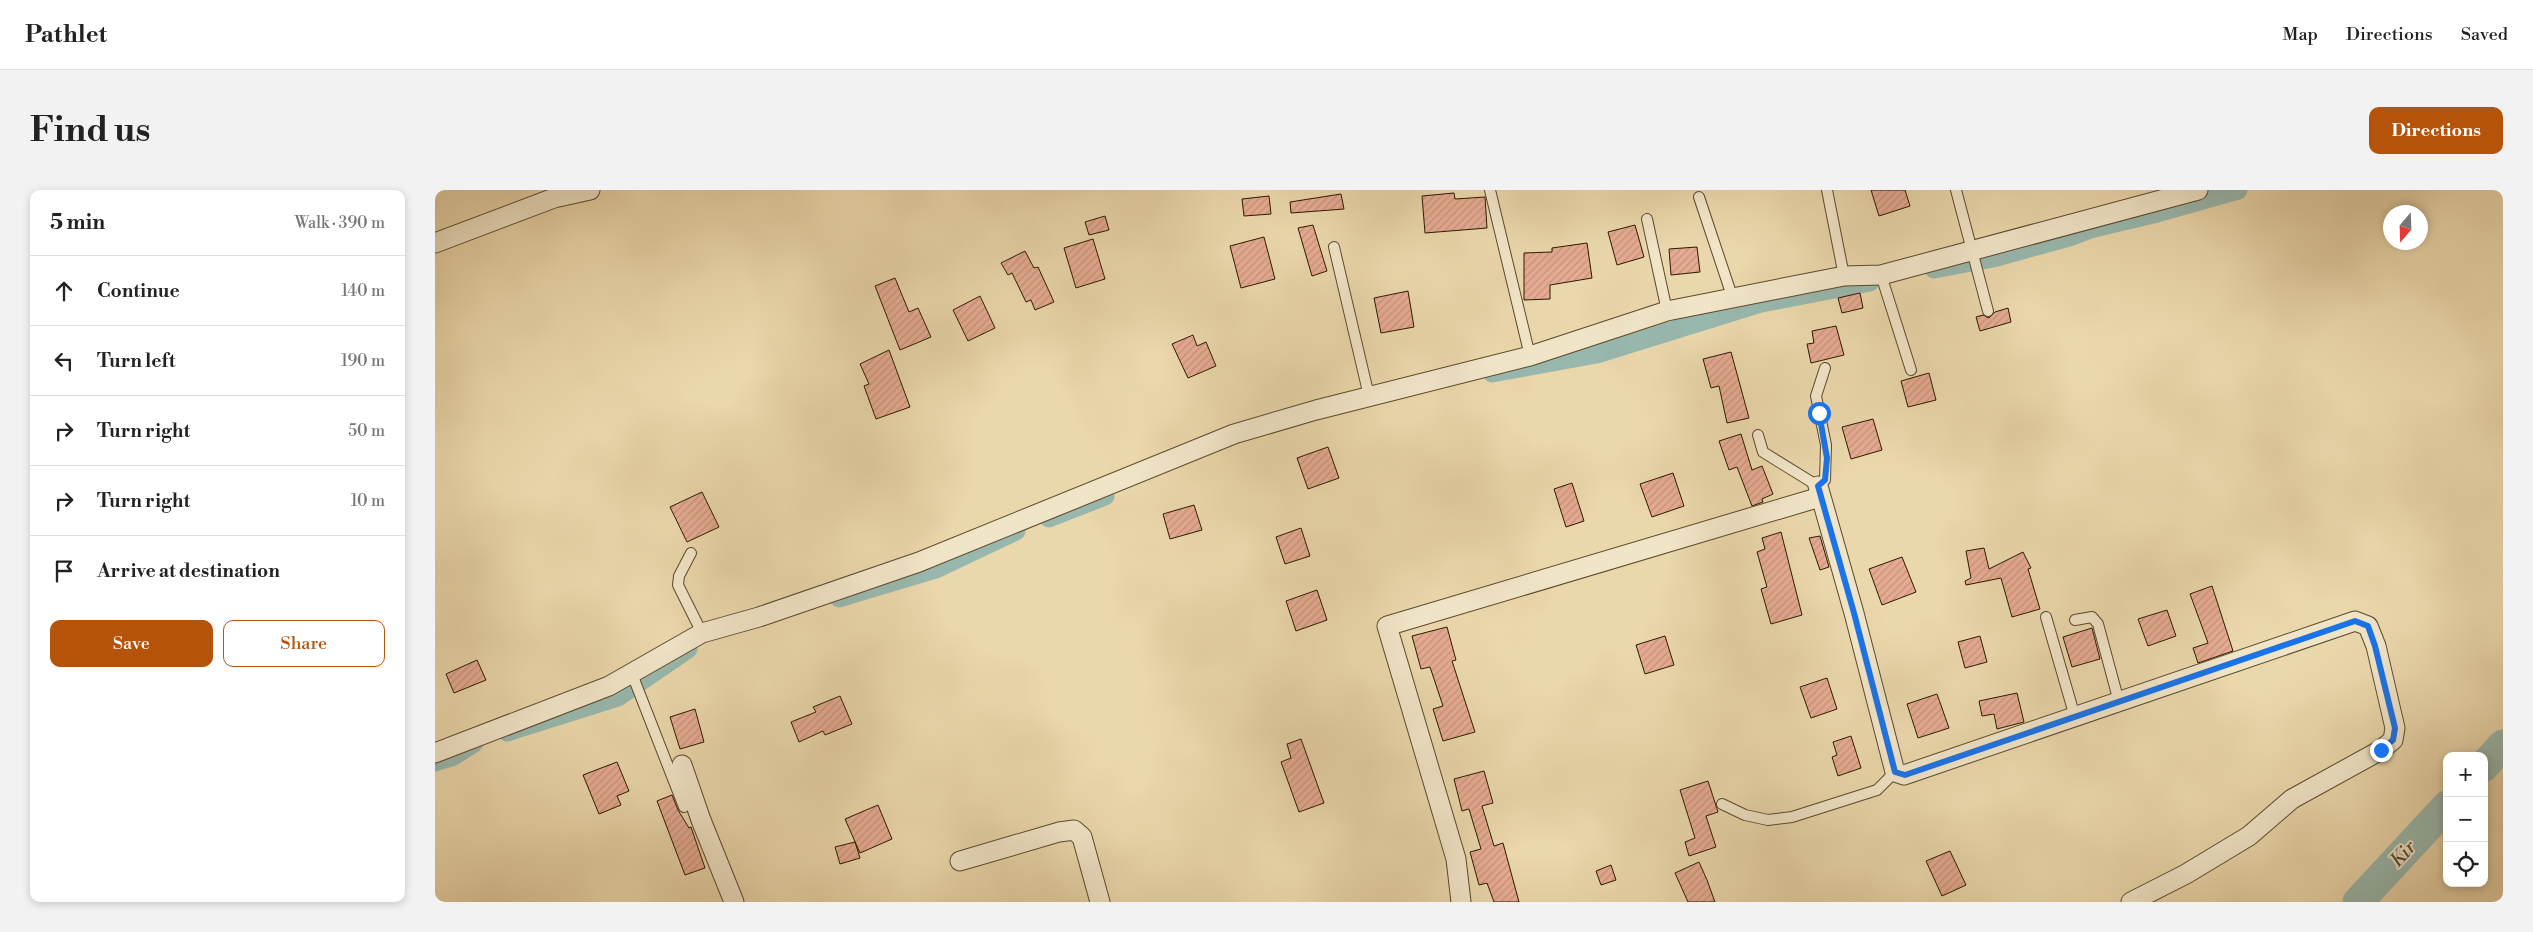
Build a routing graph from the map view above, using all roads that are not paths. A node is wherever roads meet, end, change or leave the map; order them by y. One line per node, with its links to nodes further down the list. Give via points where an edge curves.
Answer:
1 (590, 190): 8 (street, via 554,198)
2 (1490, 190): 16 (lane)
3 (1827, 190): 12 (lane)
4 (1956, 190): 10 (lane)
5 (2198, 190): 10 (street)
6 (1699, 197): 13 (lane)
7 (1647, 219): 14 (lane)
8 (435, 243)
9 (1333, 247): 19 (lane)
10 (1973, 251): 11 (street); 15 (lane)
11 (1881, 275): 12 (street); 18 (lane)
12 (1844, 276): 13 (street)
13 (1733, 299): 14 (street)
14 (1667, 311): 16 (street)
15 (1988, 311)
16 (1530, 356): 19 (street)
17 (1825, 368): 21 (lane, via 1816,396 1827,458 1825,480)
18 (1911, 370)
19 (1369, 396): 25 (street, via 1234,434 919,562 759,617)
20 (1758, 435): 21 (lane, via 1763,452)
21 (1819, 491): 31 (street); 37 (street, via 1387,626 1457,859)
22 (691, 553): 25 (lane, via 678,585)
23 (2046, 617): 28 (lane)
24 (2075, 620): 27 (lane, via 2092,617 2098,624)
25 (702, 633): 26 (street)
26 (633, 678): 29 (street); 33 (lane)
27 (2119, 702): 28 (street); 38 (street, via 2355,621 2368,626 2395,728 2393,740 2381,750 2291,799 2241,840 2186,874)
28 (2075, 717): 31 (street, via 1905,775)
29 (435, 753)
30 (682, 765): 35 (street)
31 (1895, 772): 32 (lane, via 1877,790 1791,817 1768,820 1745,815)
32 (1722, 804)
33 (684, 807)
34 (960, 861): 36 (street, via 1074,830 1082,837)
35 (734, 902)
36 (1101, 902)
37 (1461, 902)
38 (2131, 902)

